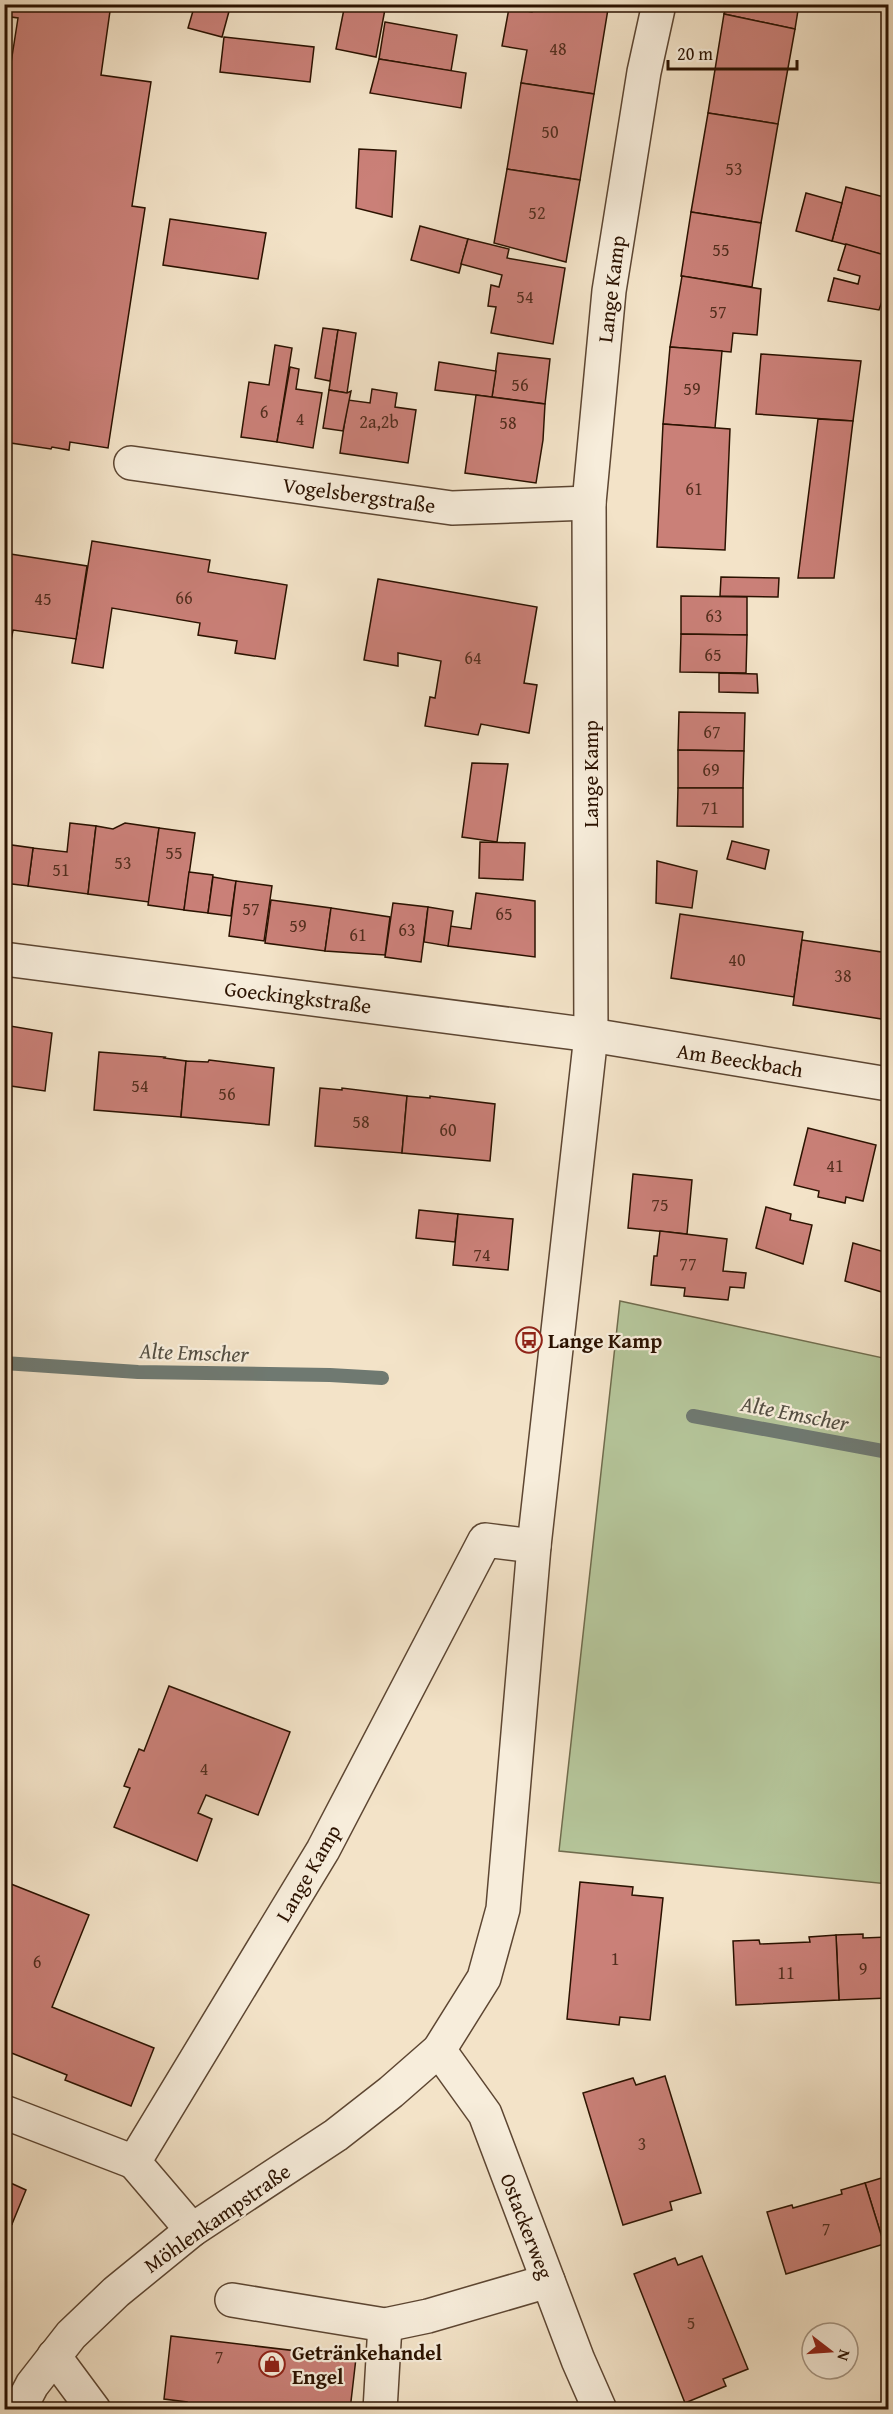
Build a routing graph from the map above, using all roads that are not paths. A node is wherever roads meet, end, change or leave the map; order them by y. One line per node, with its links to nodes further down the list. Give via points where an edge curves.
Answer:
1 (659, 4): 3 (street, Lange Kamp, via 644,72 609,291)
2 (131, 463): 3 (street, Vogelsbergstraße, via 452,508)
3 (589, 503): 5 (street, Lange Kamp)
4 (4, 959): 5 (street, Goeckingkstraße)
5 (591, 1035): 6 (street, Am Beeckbach); 7 (street, Lange Kamp)
6 (888, 1084)
7 (534, 1546): 8 (street, Lange Kamp, via 503,1909 484,1978); 10 (street, Lange Kamp, via 485,1540 323,1850)
8 (439, 2050): 11 (street, Möhlenkampstraße, via 336,2135); 12 (street, Ostackerweg, via 485,2114)
9 (4, 2112): 10 (street)
10 (134, 2162): 11 (street)
11 (192, 2230): 15 (street, Möhlenkampstraße, via 116,2292)
12 (548, 2281): 14 (street); 19 (street, Ostackerweg)
13 (232, 2300): 14 (street)
14 (385, 2325): 18 (street)
15 (54, 2356): 16 (street, Möhlenkampstraße); 17 (street)
16 (19, 2409)
17 (94, 2409)
18 (380, 2409)
19 (600, 2409)

